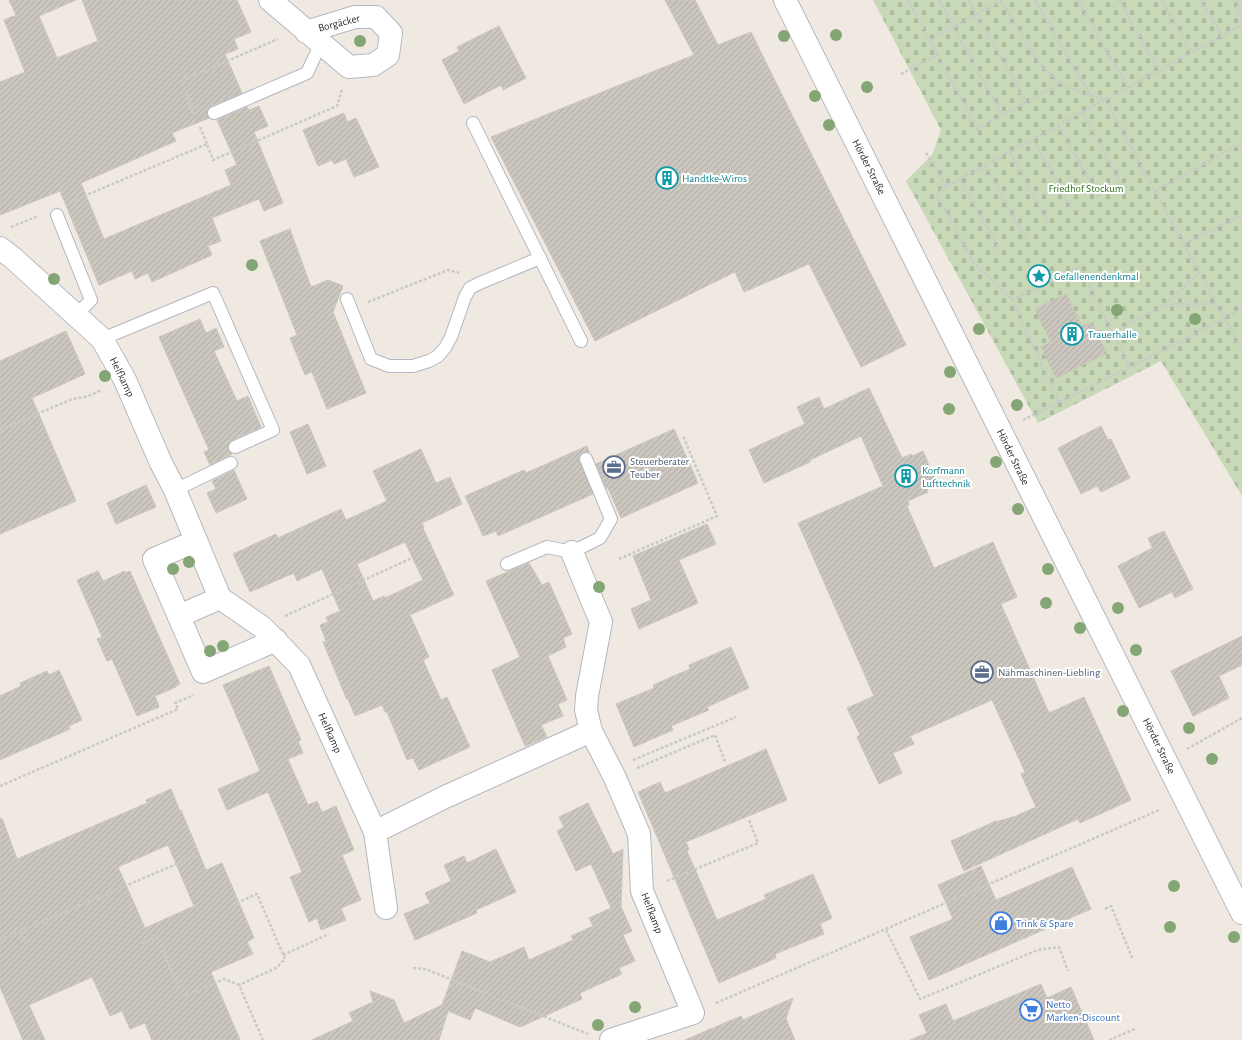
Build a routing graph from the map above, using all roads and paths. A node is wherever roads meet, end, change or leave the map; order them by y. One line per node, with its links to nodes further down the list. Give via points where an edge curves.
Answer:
1 (270, 0): 18 (street, Borgäcker)
2 (785, 0): 107 (street, Hörder Straße)
3 (908, 0): 19 (path)
4 (939, 0): 16 (path)
5 (969, 0): 13 (path)
6 (1001, 0): 13 (path); 26 (path, via 1043,67)
7 (1035, 0): 28 (path)
8 (1077, 0): 27 (path)
9 (1119, 0): 24 (path)
10 (1161, 0): 21 (path)
11 (1201, 0): 17 (path)
12 (1236, 0): 14 (path)
13 (977, 14): 16 (path); 30 (path)
14 (1242, 20)
15 (1242, 25): 17 (path)
16 (954, 27): 19 (path); 33 (path)
17 (1222, 36): 21 (path)
18 (313, 37): 23 (street, Borgäcker); 23 (street, Borgäcker, via 355,17 376,17 391,33 388,55 374,65); 31 (lane, via 307,73)
19 (929, 40): 22 (path)
20 (268, 44): 34 (path, via 181,81)
21 (1192, 53): 24 (path)
22 (938, 55): 25 (path); 33 (path, via 977,129)
23 (349, 66): 40 (path, via 337,106 213,160)
24 (1160, 70): 27 (path)
25 (901, 74)
26 (1061, 83): 28 (path); 30 (path)
27 (1128, 87): 29 (path)
28 (1091, 96): 29 (path)
29 (1105, 99): 32 (path); 47 (path)
30 (1026, 102): 33 (path)
31 (214, 112)
32 (1082, 112): 37 (path); 46 (path)
33 (1002, 115)
34 (195, 116)
35 (198, 123): 40 (path)
36 (473, 123): 59 (lane)
37 (1058, 125): 38 (path); 48 (path)
38 (1033, 139): 41 (path); 50 (path)
39 (1242, 143): 47 (path)
40 (207, 144): 49 (path)
41 (1010, 152): 43 (path); 54 (path)
42 (926, 153): 45 (path)
43 (985, 165): 44 (path); 55 (path)
44 (960, 179): 45 (path); 58 (path)
45 (947, 186): 62 (path, via 936,194 974,263)
46 (1123, 187)
47 (1155, 191): 56 (path)
48 (1099, 198)
49 (64, 205)
50 (1073, 211)
51 (43, 214): 57 (path)
52 (1242, 214): 56 (path)
53 (57, 215): 67 (lane, via 91,300)
54 (1049, 224)
55 (1025, 238)
56 (1184, 244): 60 (path)
57 (5, 250): 67 (street, Helfkamp)
58 (1000, 251)
59 (540, 258): 61 (lane); 71 (lane)
60 (1199, 272): 64 (path); 65 (path)
61 (475, 285): 63 (path, via 466,277 448,270); 63 (lane, via 465,297 445,348 438,356 413,366 389,366 371,359)
62 (1012, 300): 69 (path, via 1080,267); 75 (path)
63 (349, 304)
64 (1166, 304): 65 (path); 69 (path)
65 (1216, 304): 68 (path)
66 (1242, 309): 68 (path)
67 (76, 315): 70 (street, Helfkamp)
68 (1224, 318): 72 (path); 73 (path)
69 (1113, 333): 73 (path)
70 (102, 339): 74 (street, Helfkamp); 79 (lane, via 213,293 273,430)
71 (581, 341)
72 (1242, 349)
73 (1130, 367): 75 (path)
74 (125, 380): 77 (path, via 85,397 72,399); 82 (street, Helfkamp, via 160,463)
75 (1059, 402): 76 (path)
76 (1022, 420)
77 (0, 430)
78 (683, 436): 86 (path, via 717,516)
79 (235, 447)
80 (586, 459): 84 (lane, via 611,519 600,538)
81 (231, 463): 82 (lane)
82 (175, 490): 83 (street, Helfkamp)
83 (196, 541): 88 (street, Helfkamp); 89 (street, via 154,559)
84 (572, 552): 87 (lane, via 547,547); 94 (street, Helfkamp, via 601,622 587,696 586,710)
85 (412, 558): 90 (path)
86 (619, 559)
87 (507, 564)
88 (220, 598): 89 (street); 90 (street, Helfkamp)
89 (178, 616): 91 (street)
90 (269, 633): 91 (street); 101 (street, Helfkamp, via 299,665)
91 (203, 672): 98 (path, via 208,688 175,703 178,710)
92 (736, 717): 97 (path)
93 (1242, 718): 95 (path)
94 (591, 731): 97 (street, Helfkamp); 101 (street, via 445,797)
95 (1188, 749)
96 (725, 762): 97 (path, via 715,735)
97 (613, 774): 103 (street, Helfkamp, via 639,834)
98 (0, 786)
99 (1159, 810): 108 (path)
100 (749, 820): 103 (path, via 758,843)
101 (375, 832): 105 (street, Helfkamp)
102 (195, 856): 109 (path)
103 (642, 892): 119 (street, Helfkamp)
104 (232, 905): 114 (path, via 257,894)
105 (386, 908)
106 (1105, 909): 115 (path, via 1111,906)
107 (1242, 913)
108 (886, 930): 117 (path, via 920,999 1038,950 1059,947); 119 (path)
109 (21, 932): 111 (path); 113 (path)
110 (329, 934): 114 (path)
111 (0, 940)
112 (142, 943): 118 (path, via 157,937 184,997 224,979)
113 (27, 944)
114 (283, 955): 118 (path, via 285,959 276,968)
115 (1133, 960)
116 (413, 968): 121 (path, via 425,969)
117 (1068, 971)
118 (239, 986): 122 (path)
119 (693, 1013): 123 (street)
120 (1135, 1029): 124 (path)
121 (589, 1035)
122 (263, 1040)
123 (611, 1040)
124 (1109, 1040)

